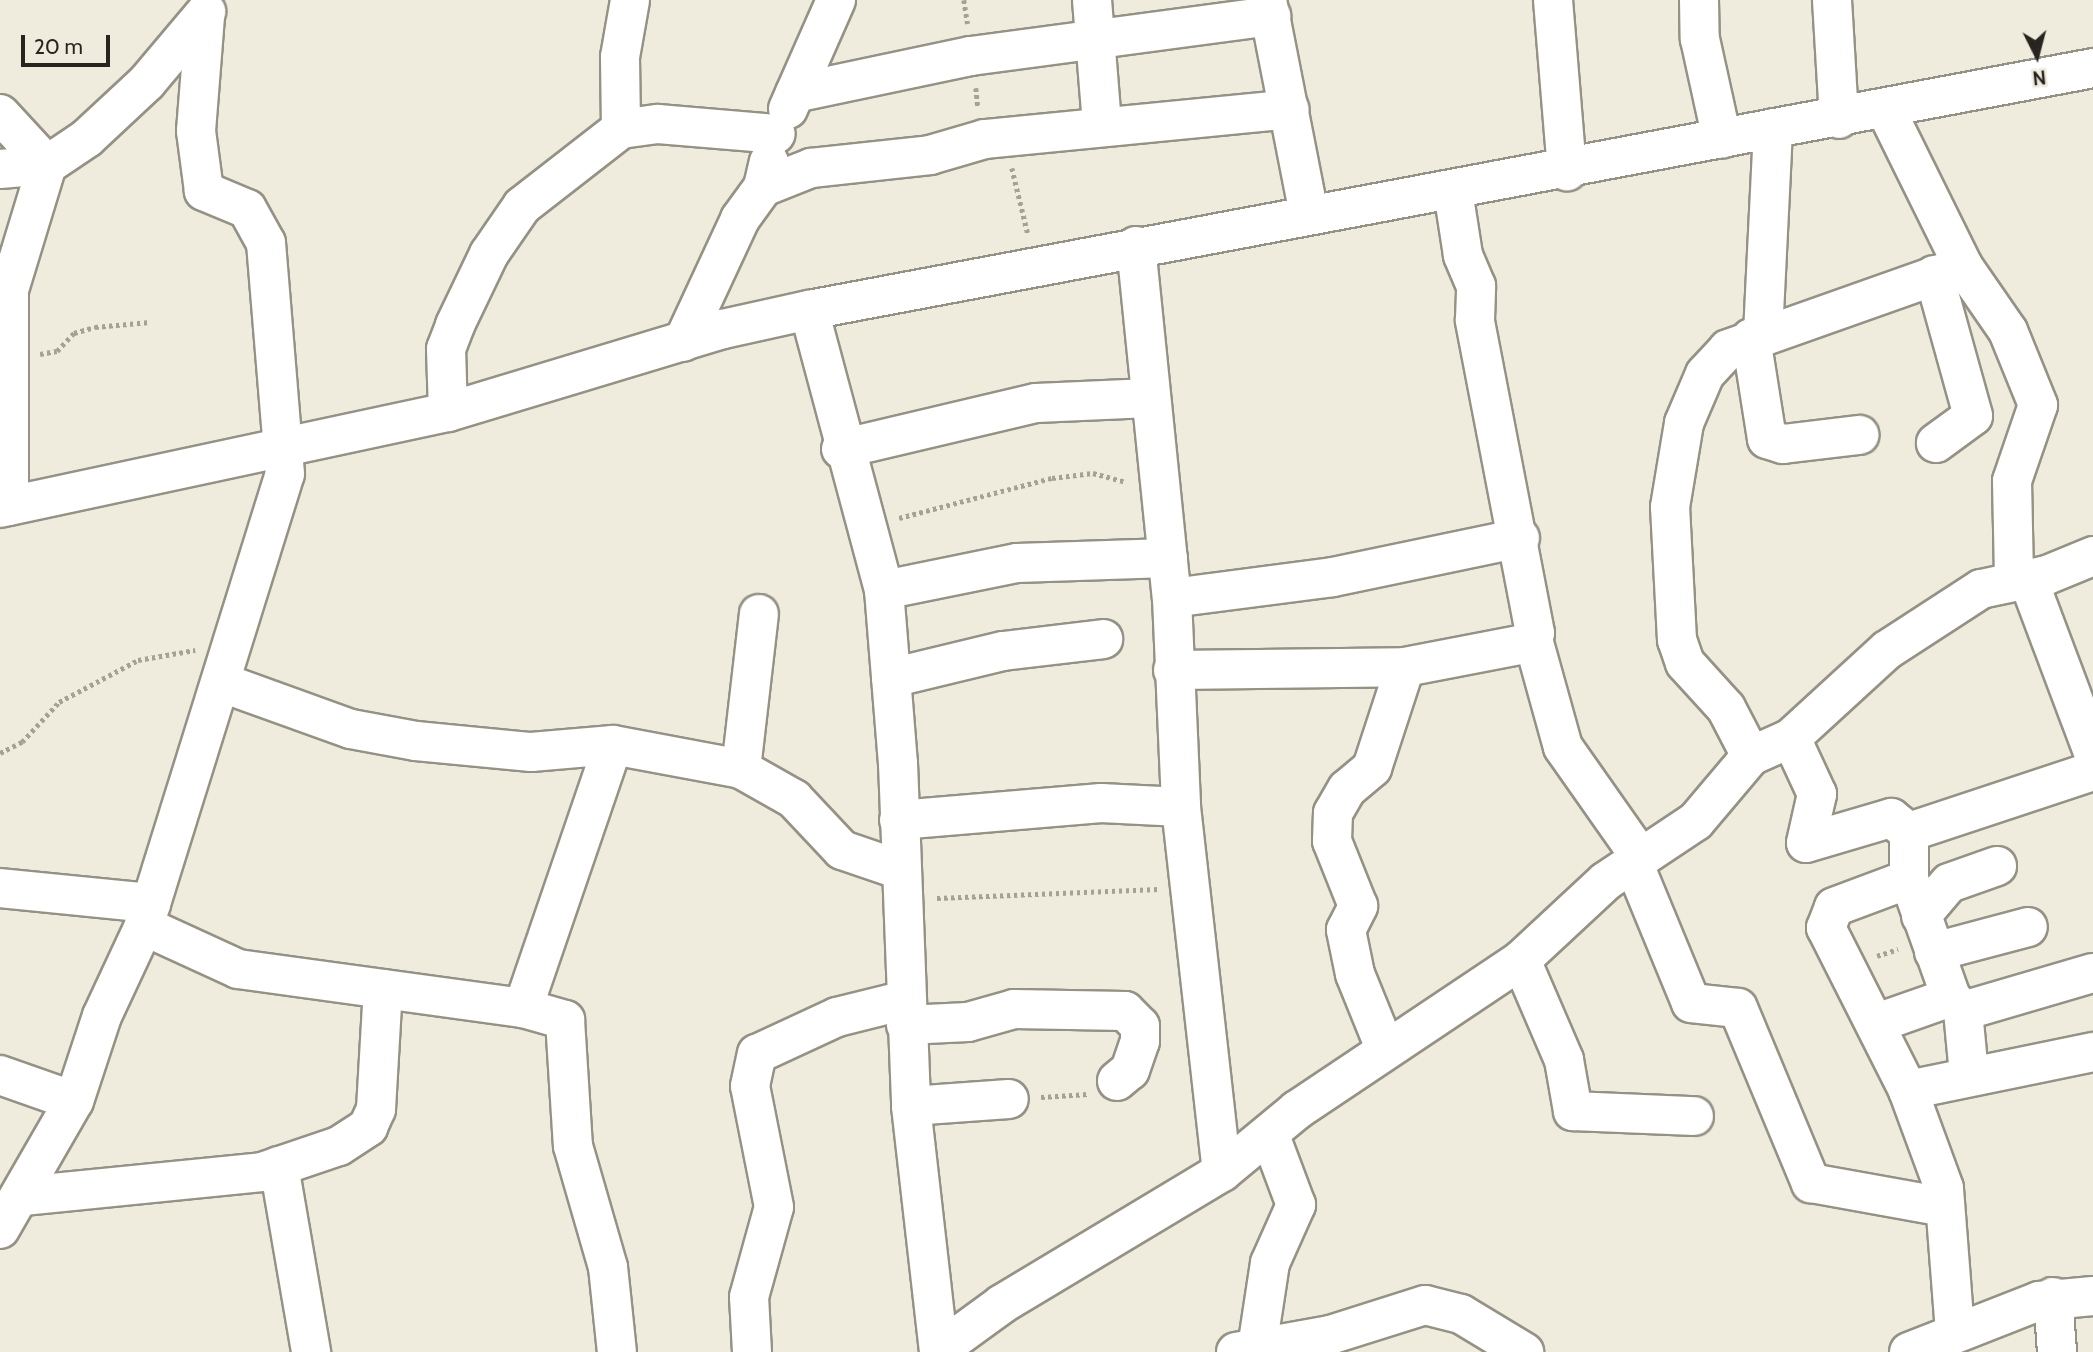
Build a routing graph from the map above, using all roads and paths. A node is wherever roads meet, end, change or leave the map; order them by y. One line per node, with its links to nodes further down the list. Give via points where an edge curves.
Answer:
1 (631, 0): 18 (street, via 620,57)
2 (836, 0): 11 (street)
3 (1092, 0): 9 (street)
4 (1553, 0): 24 (street)
5 (1699, 0): 20 (street, via 1700,39)
6 (1832, 0): 15 (street)
7 (1269, 8): 9 (street); 13 (street)
8 (207, 9): 22 (street, via 147,82); 41 (street, via 196,131 204,191 247,209 266,243)
9 (1094, 43): 11 (street, via 971,56); 16 (street)
10 (2093, 68): 12 (street)
11 (795, 93): 19 (street)
12 (1885, 108): 15 (street); 30 (street)
13 (1290, 109): 16 (street); 27 (street)
14 (0, 114): 22 (street)
15 (1839, 119): 17 (street)
16 (1102, 125): 21 (street)
17 (1773, 128): 20 (street); 34 (street)
18 (621, 129): 19 (street, via 657,124); 38 (street, via 523,206 489,254 446,349)
19 (776, 135): 25 (street)
20 (1722, 139): 24 (street)
21 (1005, 142): 25 (street, via 985,139 930,155 811,168); 29 (path, via 1028,230)
22 (47, 165): 23 (street); 31 (street)
23 (0, 169)
24 (1567, 171): 26 (street)
25 (764, 187): 35 (street, via 740,219)
26 (1453, 191): 27 (street); 46 (street)
27 (1309, 215): 28 (street)
28 (1136, 246): 29 (street); 37 (street)
29 (1030, 266): 32 (street)
30 (1948, 271): 34 (street, via 1799,328); 40 (street, via 1973,416); 49 (street, via 2008,331 2038,405 2012,481)
31 (4, 292): 36 (street)
32 (809, 310): 35 (street); 42 (street)
33 (150, 322): 36 (path, via 95,327 74,333 57,351)
34 (1757, 336): 39 (street, via 1767,439 1783,444); 63 (street, via 1728,349 1705,374 1684,423 1670,541 1673,612 1685,663 1726,708)
35 (683, 342): 38 (street)
36 (12, 358): 44 (street)
37 (1150, 398): 42 (street, via 1036,403); 43 (street)
38 (448, 412): 41 (street)
39 (1859, 435)
40 (1936, 443)
41 (285, 444): 44 (street); 55 (street, via 278,506)
42 (841, 449): 45 (street)
43 (1160, 491): 45 (path, via 1093,473 1052,478); 48 (street)
44 (5, 507)
45 (866, 526): 50 (street)
46 (1520, 538): 51 (street, via 1333,577); 54 (street)
47 (2093, 556): 49 (street)
48 (1168, 558): 50 (street, via 1017,563); 51 (street)
49 (2021, 579): 59 (street, via 1981,589 1886,650); 61 (street)
50 (884, 590): 58 (street)
51 (1172, 598): 57 (street)
52 (759, 614): 64 (street)
53 (1102, 639): 58 (street, via 1003,651)
54 (1533, 639): 56 (street); 69 (street, via 1563,747)
55 (227, 667): 60 (street, via 351,729 416,741 531,752); 62 (path, via 176,650 138,660 59,702 22,742); 75 (street)
56 (1405, 667): 57 (street); 86 (street, via 1372,768 1347,789 1333,813 1332,841 1358,906 1346,930 1355,974)
57 (1173, 670): 66 (street)
58 (891, 678): 67 (street)
59 (1791, 738): 63 (street); 68 (street, via 1817,794 1807,843 1891,818)
60 (613, 745): 64 (street); 83 (street)
61 (2093, 752)
62 (0, 753)
63 (1751, 756): 69 (street, via 1722,797)
64 (741, 769): 72 (street, via 794,799 842,850)
65 (2093, 771): 68 (street)
66 (1181, 807): 67 (street, via 1101,803); 74 (street)
67 (899, 820): 72 (street)
68 (1909, 832): 71 (street)
69 (1637, 860): 78 (street); 100 (street, via 1690,1003 1738,1008 1811,1183 1847,1195)
70 (1997, 866): 77 (street, via 1949,883)
71 (1909, 879): 77 (street); 79 (street, via 1830,910 1827,933)
72 (901, 886): 74 (path); 84 (street)
73 (0, 888): 75 (street)
74 (1190, 889): 98 (street)
75 (148, 915): 81 (street, via 238,969); 93 (street, via 102,1016)
76 (2028, 927): 77 (street)
77 (1928, 935): 79 (path); 82 (street)
78 (1521, 960): 86 (street); 95 (street, via 1564,1060 1573,1111)
79 (1848, 971): 85 (street)
80 (2093, 973): 82 (street)
81 (383, 989): 83 (street); 97 (street, via 376,1109 368,1127 339,1146)
82 (1957, 1004): 85 (street); 89 (street)
83 (523, 1009): 108 (street, via 559,1015 569,1029 573,1146 604,1245)
84 (906, 1013): 90 (street, via 968,1022 1014,1009 1125,1011 1140,1026 1140,1041 1130,1070); 94 (street); 109 (street, via 837,1017 757,1054 750,1086 768,1149 774,1207 749,1297)
85 (1877, 1023): 91 (street, via 1894,1072)
86 (1385, 1048): 96 (street, via 1297,1110)
87 (2093, 1052): 89 (street)
88 (0, 1075): 93 (street)
89 (1969, 1075): 91 (street)
90 (1116, 1081): 92 (path, via 1114,1093)
91 (1908, 1090): 100 (street, via 1936,1152)
92 (1009, 1100): 94 (street)
93 (74, 1101): 99 (street)
94 (911, 1106): 106 (street)
95 (1694, 1116)
96 (1270, 1138): 98 (street); 105 (street, via 1296,1205 1270,1263)
97 (279, 1166): 99 (street); 107 (street)
98 (1223, 1172): 106 (street, via 1002,1304)
99 (23, 1196): 101 (street)
100 (1944, 1207): 104 (street)
101 (0, 1229)
102 (2093, 1296): 103 (street)
103 (2053, 1297): 104 (street); 112 (street)
104 (1955, 1332): 111 (street)
105 (1246, 1350): 110 (street, via 1330,1335 1425,1305 1461,1314)
106 (939, 1351)
107 (311, 1352)
108 (617, 1352)
109 (752, 1352)
110 (1524, 1352)
111 (1909, 1352)
112 (2057, 1352)

